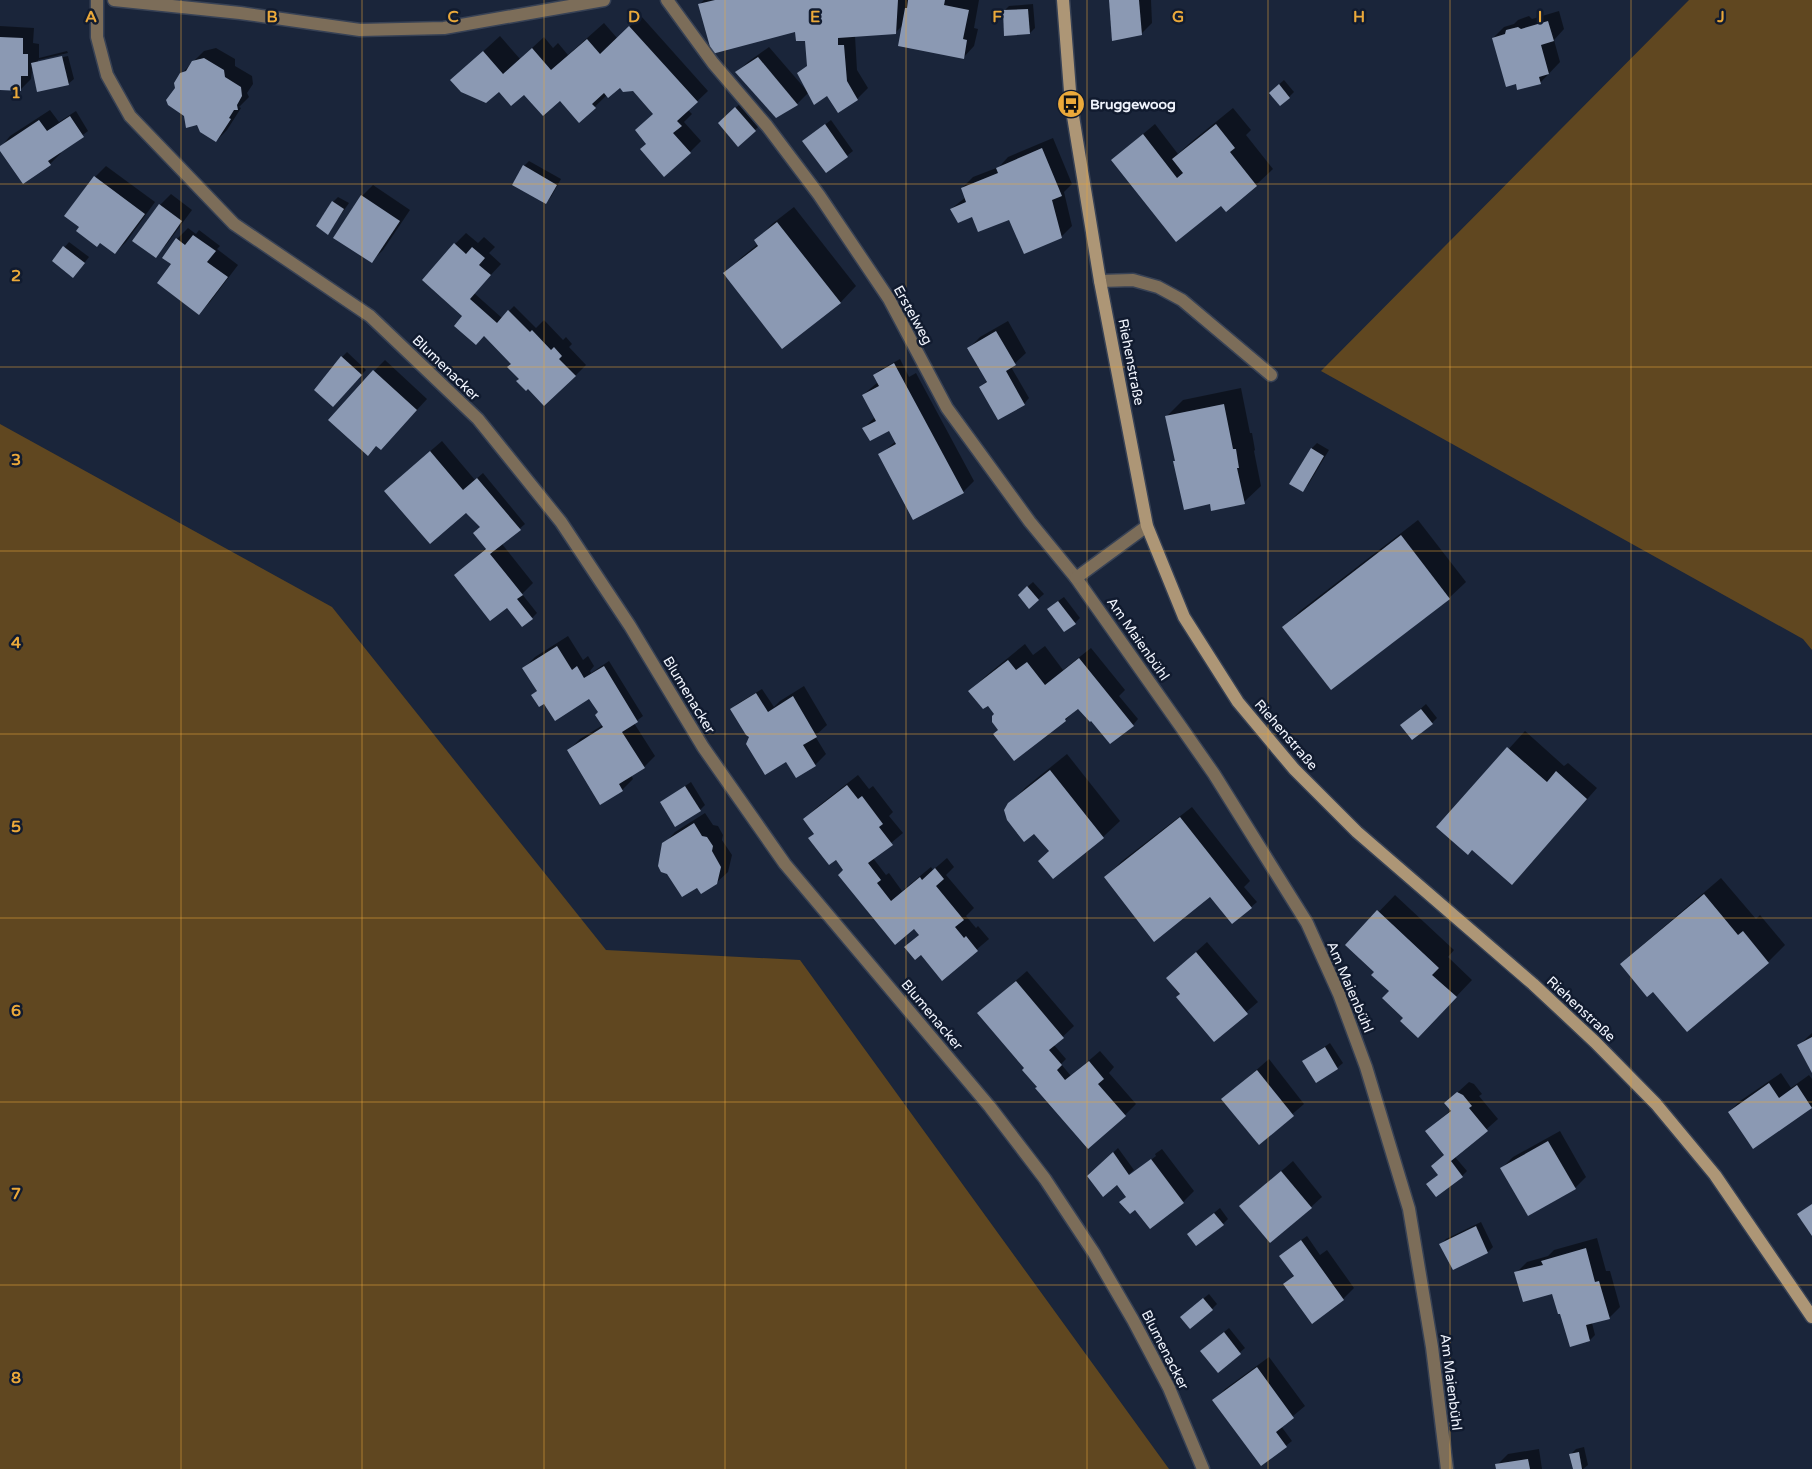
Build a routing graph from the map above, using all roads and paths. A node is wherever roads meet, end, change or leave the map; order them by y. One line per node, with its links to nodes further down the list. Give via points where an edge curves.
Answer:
1 (97, 0): 11 (street, Blumenacker, via 97,37 107,75 130,116 234,224 370,316 478,419 561,522 630,626 703,747 785,864 990,1107 1045,1179 1133,1320 1169,1388)
2 (114, 0): 3 (street, via 360,30 444,28)
3 (604, 0)
4 (667, 0): 9 (street, Erstelweg, via 819,195 888,299 947,408 1030,522)
5 (1064, 0): 6 (street, Riehenstraße, via 1071,104)
6 (1100, 281): 7 (street, via 1134,280 1158,287 1182,300); 8 (street, Riehenstraße)
7 (1271, 375)
8 (1147, 526): 9 (street); 10 (street, Riehenstraße, via 1184,618 1238,702 1294,769 1357,832 1588,1035 1656,1104 1715,1175)
9 (1076, 578): 12 (street, Am Maienbühl, via 1214,774 1307,923 1339,994 1366,1067 1409,1209 1432,1347)
10 (1812, 1317)
11 (1203, 1469)
12 (1447, 1469)

